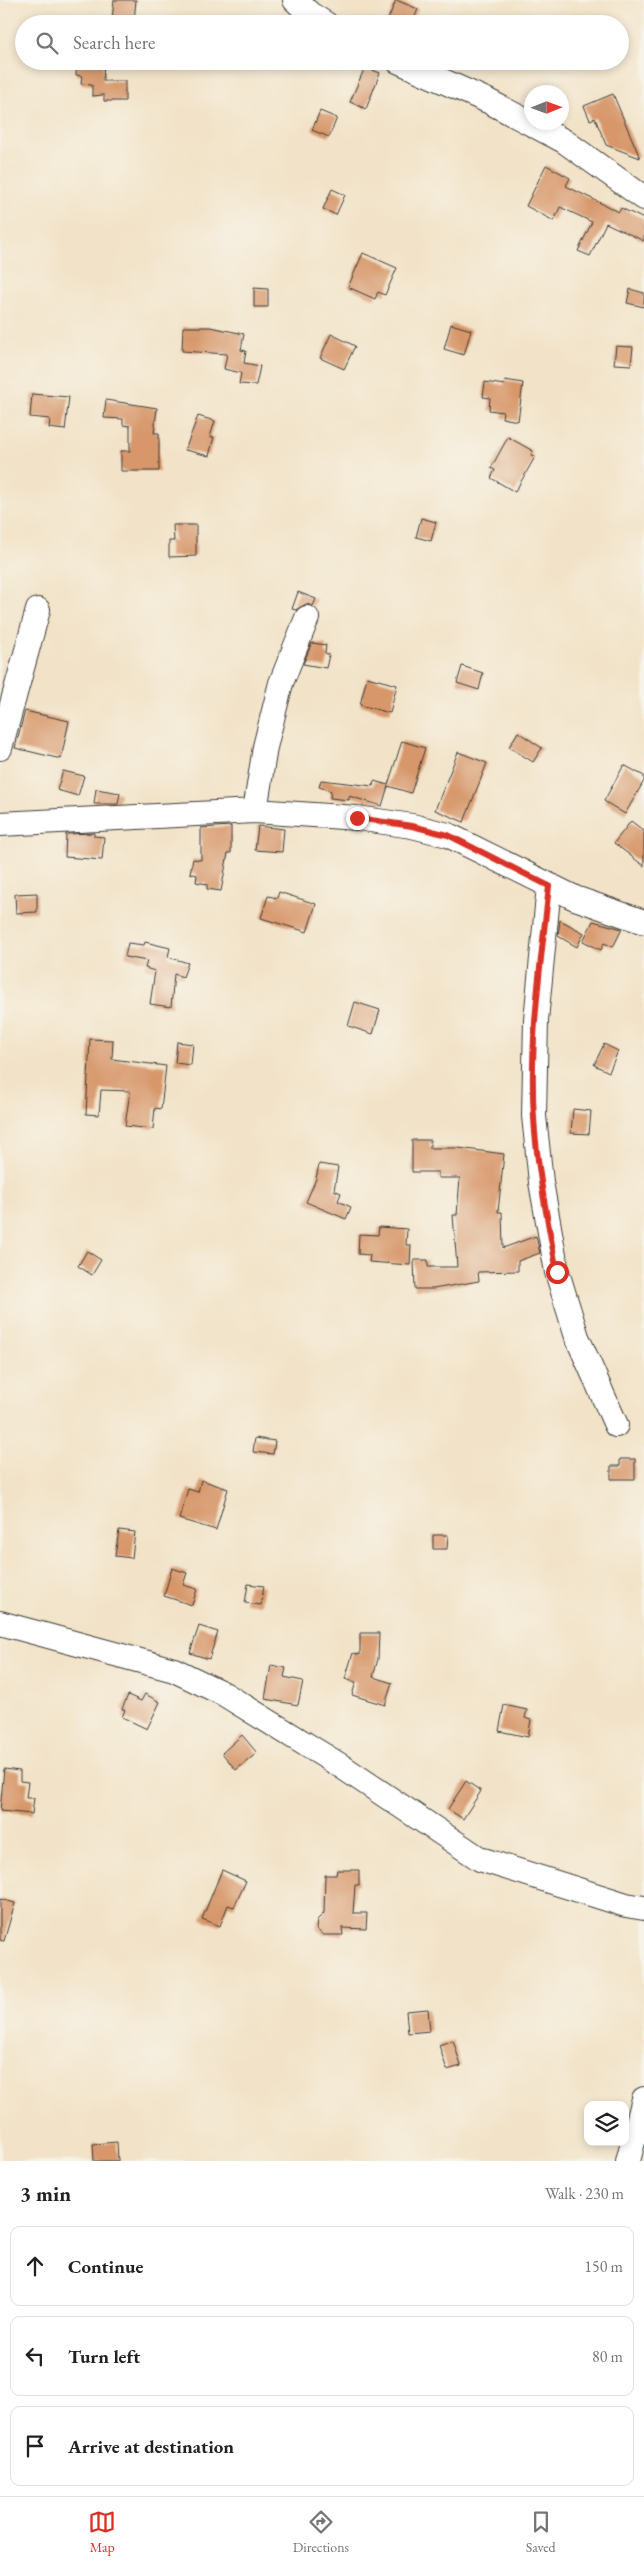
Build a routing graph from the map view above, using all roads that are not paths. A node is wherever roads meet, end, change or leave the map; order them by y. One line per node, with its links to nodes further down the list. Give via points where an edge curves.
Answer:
1 (295, 0): 2 (street)
2 (312, 15)
3 (418, 70): 4 (street, via 488,101 564,141)
4 (644, 198)
5 (38, 610): 7 (street)
6 (307, 618): 8 (street, via 281,683 265,747)
7 (0, 748)
8 (255, 811): 9 (street); 10 (street, via 357,818 448,835)
9 (0, 824)
10 (549, 886): 11 (street); 12 (street, via 536,1020 534,1116 541,1182 557,1272 576,1337)
11 (644, 922)
12 (616, 1425)
13 (0, 1623): 14 (street, via 174,1670 224,1694 341,1766 480,1859)
14 (644, 1908)
15 (644, 2099): 16 (street)
16 (628, 2161)

